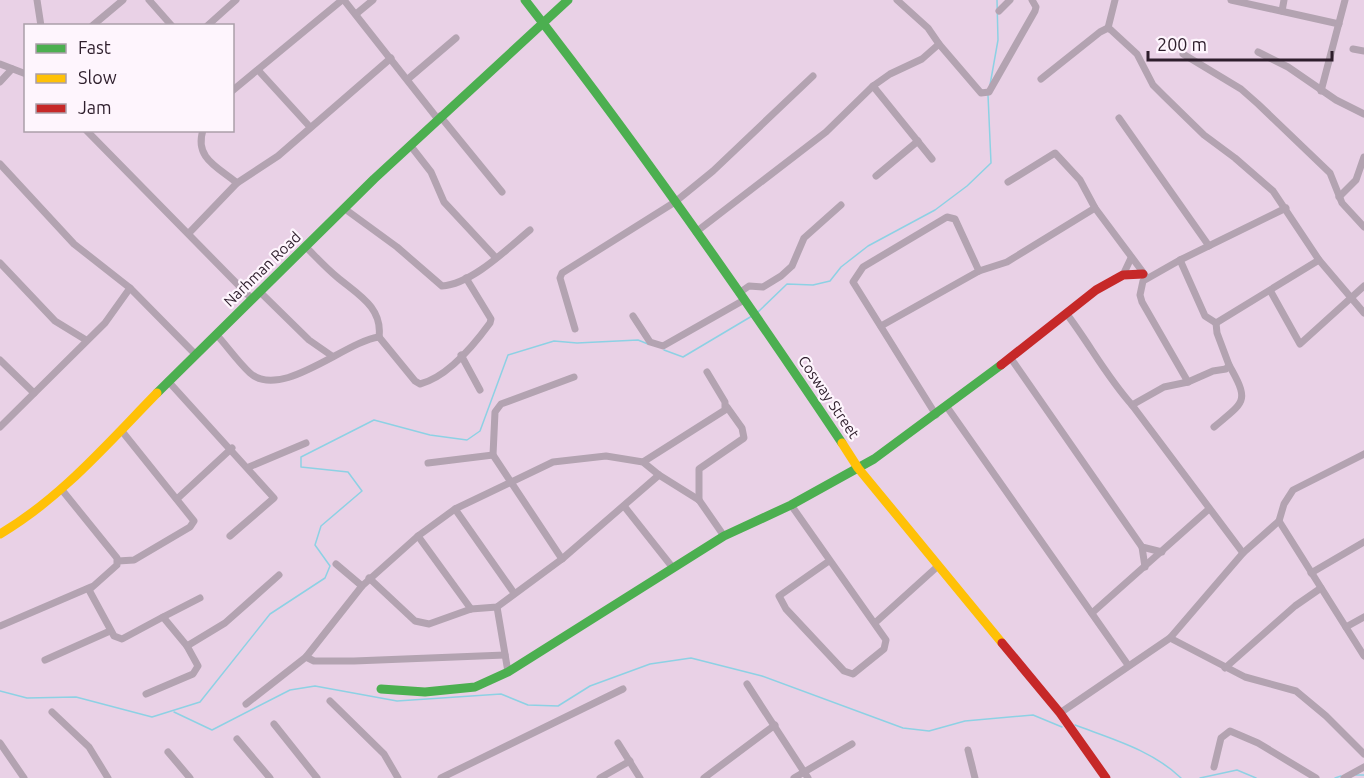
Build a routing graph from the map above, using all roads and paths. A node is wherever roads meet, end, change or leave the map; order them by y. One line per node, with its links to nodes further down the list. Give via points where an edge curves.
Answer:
1 (37, 0): 20 (street)
2 (123, 0): 21 (street)
3 (149, 0): 22 (street)
4 (236, 0): 23 (street)
5 (343, 0): 18 (street); 35 (street)
6 (373, 0): 18 (street)
7 (525, 0): 19 (street, Cosway Street)
8 (568, 0): 19 (street, Narhman Road)
9 (897, 0): 27 (street, via 928,28)
10 (1010, 0): 16 (street)
11 (1032, 0): 27 (street, via 1035,11 989,92 981,93)
12 (1115, 0): 25 (street)
13 (1231, 0): 17 (street)
14 (1284, 0): 17 (street)
15 (1345, 0): 24 (street)
16 (999, 11)
17 (1282, 11): 24 (street)
18 (356, 14): 32 (street)
19 (543, 22): 45 (street, Narhman Road); 60 (street, Cosway Street, via 584,72)
20 (41, 24)
21 (94, 24)
22 (170, 24)
23 (209, 24)
24 (1339, 24): 43 (street)
25 (1108, 28): 39 (street); 63 (street, via 1137,54 1153,85 1204,135 1256,174)
26 (456, 38): 38 (street)
27 (939, 44): 41 (street, via 922,59)
28 (1353, 49): 29 (street)
29 (1364, 51)
30 (1258, 52): 43 (street)
31 (1183, 54): 59 (street, via 1241,89 1258,104 1330,173)
32 (391, 58): 38 (street); 47 (street)
33 (0, 64): 34 (street)
34 (12, 69): 36 (street); 40 (street)
35 (258, 70): 42 (street); 47 (street)
36 (24, 73)
37 (813, 76): 60 (street)
38 (408, 79): 45 (street)
39 (1041, 79)
40 (0, 82)
41 (873, 86): 50 (street); 67 (street, via 826,132)
42 (234, 89)
43 (1322, 91): 44 (street)
44 (1364, 114)
45 (439, 117): 51 (street, Narhman Road); 58 (street)
46 (1119, 118): 69 (street)
47 (310, 127): 57 (street, via 278,156)
48 (88, 132): 68 (street)
49 (202, 132): 57 (street, via 203,154)
50 (918, 141): 53 (street); 55 (street)
51 (410, 145): 64 (street, Narhman Road); 71 (street, via 431,172 444,202)
52 (1364, 157): 59 (street, via 1356,180)
53 (932, 159)
54 (0, 164): 81 (street, via 74,244)
55 (876, 176)
56 (1008, 182): 62 (street, via 1055,153 1080,180)
57 (237, 183): 68 (street)
58 (502, 192)
59 (1339, 197): 65 (street)
60 (675, 202): 67 (street, Cosway Street); 92 (street, via 562,273 560,278)
61 (841, 205): 84 (street, via 804,238 792,266 763,287 749,286)
62 (1095, 208): 72 (street); 76 (street, via 1007,262)
63 (1286, 208): 69 (street); 74 (street)
64 (345, 209): 70 (street, Narhman Road); 79 (street, via 438,285)
65 (1364, 227)
66 (530, 230): 71 (street)
67 (696, 232): 84 (street, Cosway Street)
68 (189, 233): 85 (street)
69 (1209, 246): 73 (street)
70 (306, 247): 82 (street, Narhman Road); 94 (street, via 371,304 380,325)
71 (496, 258): 79 (street)
72 (1131, 258): 77 (street); 78 (street)
73 (1180, 260): 78 (street); 90 (street, via 1205,316)
74 (1319, 260): 83 (street); 86 (street)
75 (0, 263): 95 (street, via 55,321)
76 (980, 271): 91 (street); 91 (street, via 955,219 947,218 855,275 856,289)
77 (1123, 275): 78 (street); 87 (street)
78 (1145, 275): 105 (street, via 1140,287 1142,302)
79 (466, 278): 97 (street, via 491,319)
80 (1364, 286): 86 (street)
81 (130, 288): 95 (street, via 105,323); 96 (street)
82 (259, 291): 85 (street, Narhman Road); 98 (street, via 309,340)
83 (1271, 292): 86 (street, via 1300,344); 90 (street)
84 (743, 298): 89 (street, via 663,346 650,342); 122 (street, Cosway Street)
85 (252, 299): 93 (street, Narhman Road)
86 (1352, 300): 88 (street)
87 (1066, 312): 99 (street); 108 (street)
88 (1364, 313)
89 (633, 316)
90 (1216, 324): 101 (street)
91 (881, 326): 111 (street)
92 (575, 329)
93 (216, 334): 96 (street, Narhman Road); 98 (street, via 251,374 262,380 313,369)
94 (379, 337): 97 (street, via 420,384); 98 (street)
95 (86, 340): 107 (street)
96 (196, 355): 104 (street, Narhman Road)
97 (461, 355): 106 (street)
98 (332, 356)
99 (1010, 357): 110 (street); 138 (street)
100 (0, 360): 107 (street)
101 (1229, 365): 105 (street); 112 (street, via 1240,384 1241,405)
102 (708, 372): 109 (street)
103 (574, 377): 118 (street, via 498,406)
104 (168, 381): 114 (street, Narhman Road); 116 (street)
105 (1188, 382): 108 (street, via 1164,387)
106 (480, 390)
107 (34, 393): 113 (street)
108 (1132, 405): 131 (street)
109 (726, 406): 119 (street); 127 (street, via 742,428 744,438 699,469)
110 (947, 407): 111 (street); 158 (street)
111 (936, 415): 122 (street)
112 (1214, 427)
113 (0, 428)
114 (121, 430): 125 (street, Narhman Road); 126 (street)
115 (306, 443): 121 (street)
116 (232, 448): 121 (street); 126 (street)
117 (1364, 454): 132 (street, via 1293,490)
118 (493, 455): 120 (street); 124 (street)
119 (644, 462): 123 (street); 124 (street, via 606,456 568,458)
120 (429, 464)
121 (249, 467): 134 (street, via 274,498)
122 (858, 468): 128 (street); 145 (street, Cosway Street)
123 (659, 475): 127 (street); 129 (street)
124 (510, 482): 130 (street); 141 (street)
125 (62, 490): 133 (street, Narhman Road, via 29,518); 142 (street)
126 (177, 499): 142 (street, via 194,521 190,527 134,560)
127 (699, 500): 136 (street)
128 (791, 505): 136 (street); 143 (street)
129 (624, 506): 141 (street); 147 (street)
130 (455, 509): 135 (street); 154 (street)
131 (1209, 509): 139 (street); 140 (street)
132 (1279, 521): 140 (street); 148 (street)
133 (0, 534)
134 (230, 536)
135 (418, 536): 150 (street); 157 (street)
136 (724, 536): 147 (street)
137 (1364, 542): 148 (street)
138 (1142, 547): 139 (street); 146 (street)
139 (1162, 552): 146 (street)
140 (1244, 553): 165 (street)
141 (562, 559): 154 (street)
142 (118, 561): 152 (street)
143 (829, 561): 161 (street); 161 (street, via 782,592 782,603 849,674 857,673 887,645)
144 (336, 564): 151 (street)
145 (938, 566): 161 (street); 181 (street, Cosway Street)
146 (1145, 567): 158 (street)
147 (673, 568): 173 (street)
148 (1311, 573): 153 (street)
149 (279, 575): 166 (street, via 225,623)
150 (369, 578): 151 (street); 157 (street, via 422,624)
151 (362, 586): 169 (street)
152 (91, 587): 162 (street); 164 (street, via 90,594)
153 (1321, 588): 163 (street); 172 (street)
154 (514, 593): 156 (street)
155 (200, 598): 159 (street)
156 (497, 607): 157 (street); 167 (street)
157 (471, 609)
158 (1092, 613): 171 (street)
159 (163, 617): 164 (street, via 122,639); 166 (street)
160 (1364, 617): 163 (street)
161 (876, 622)
162 (0, 626)
163 (1346, 627): 168 (street)
164 (110, 631): 170 (street)
165 (1170, 638): 171 (street); 172 (street)
166 (187, 646): 177 (street, via 198,666 195,672)
167 (505, 655): 169 (street, via 354,661 314,661); 173 (street)
168 (1364, 656)
169 (306, 657): 179 (street)
170 (45, 660)
171 (1128, 665): 181 (street)
172 (1226, 668): 190 (street, via 1268,685 1296,691)
173 (508, 672): 175 (street, via 475,687 425,692)
174 (747, 684): 183 (street)
175 (381, 689)
176 (623, 689): 201 (street)
177 (146, 694)
178 (330, 701): 200 (street, via 384,754)
179 (246, 704)
180 (52, 712): 196 (street, via 89,747)
181 (1060, 713): 207 (street, Cosway Street)
182 (274, 724): 199 (street)
183 (775, 725): 194 (street); 204 (street)
184 (237, 739): 198 (street)
185 (618, 743): 191 (street)
186 (0, 744): 195 (street)
187 (852, 744): 194 (street)
188 (968, 750): 206 (street)
189 (168, 752): 197 (street)
190 (1364, 754)
191 (630, 761): 202 (street); 203 (street)
192 (1214, 767): 208 (street, via 1221,738 1230,731)
193 (1364, 767): 209 (street)
194 (806, 775): 205 (street)
195 (24, 778)
196 (108, 778)
197 (190, 778)
198 (270, 778)
199 (317, 778)
200 (398, 778)
201 (441, 778)
202 (600, 778)
203 (640, 778)
204 (704, 778)
205 (794, 778)
206 (975, 778)
207 (1106, 778)
208 (1316, 778)
209 (1344, 778)

